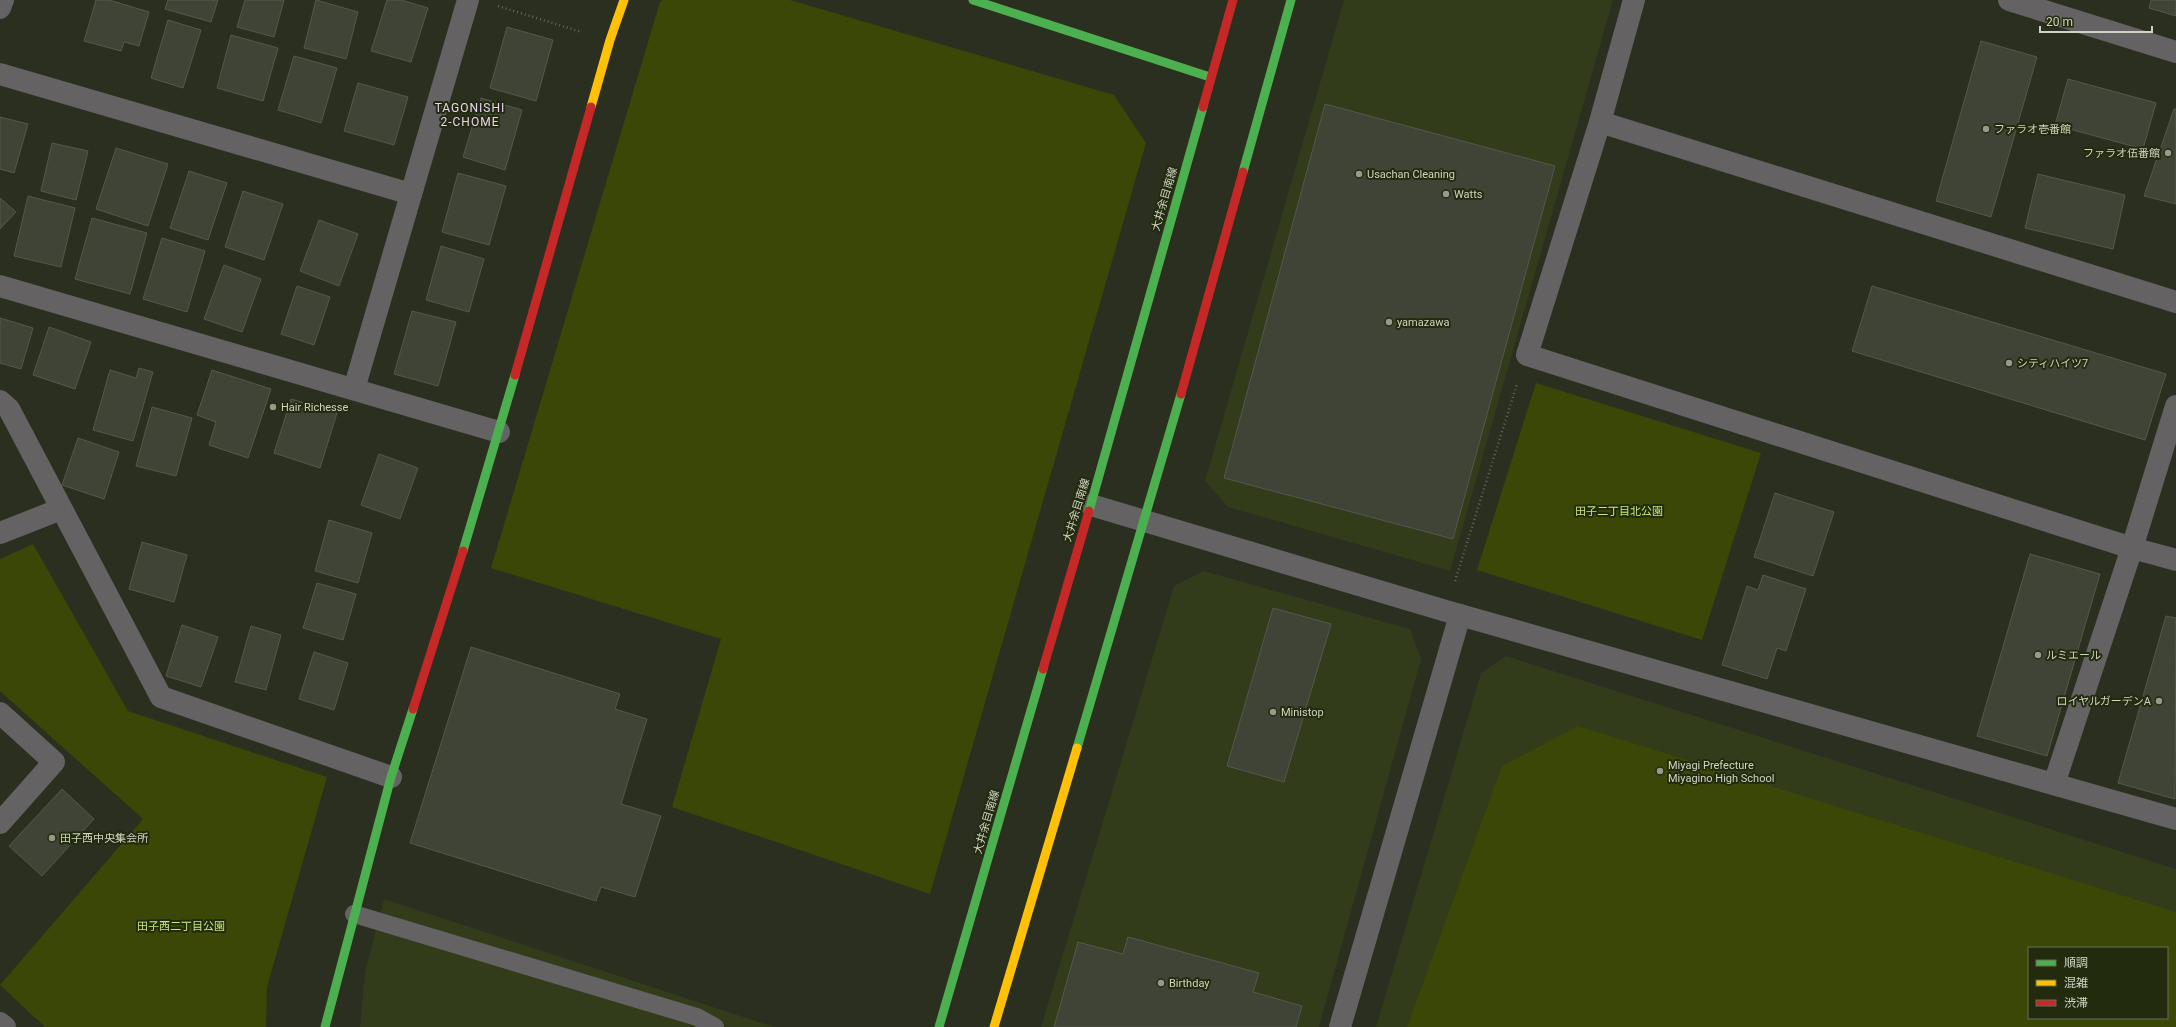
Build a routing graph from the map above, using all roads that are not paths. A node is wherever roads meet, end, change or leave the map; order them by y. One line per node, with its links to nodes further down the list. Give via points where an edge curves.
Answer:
1 (2, 0): 9 (street)
2 (468, 0): 14 (street)
3 (624, 0): 20 (street, via 610,40)
4 (973, 0): 12 (street)
5 (1233, 0): 12 (street, 大井余目南線)
6 (1291, 0): 23 (street)
7 (1634, 0): 13 (street)
8 (2009, 0): 10 (street)
9 (0, 8)
10 (2176, 52)
11 (0, 74): 14 (street)
12 (1210, 77): 21 (street, 大井余目南線)
13 (1600, 122): 16 (street); 25 (street, via 1527,355)
14 (411, 194): 17 (street)
15 (0, 286): 17 (street)
16 (2176, 302)
17 (354, 389): 20 (street)
18 (0, 401): 22 (street, via 9,410)
19 (2176, 406): 25 (street)
20 (499, 432): 29 (street, via 434,650)
21 (1091, 505): 23 (street); 38 (street, 大井余目南線)
22 (61, 509): 24 (street); 29 (street, via 161,697)
23 (1145, 522): 27 (street); 39 (street)
24 (0, 533)
25 (2132, 548): 26 (street); 30 (street)
26 (2176, 560)
27 (1453, 612): 30 (street); 40 (street)
28 (0, 713): 32 (street, via 54,762)
29 (390, 776): 33 (street)
30 (2054, 784): 31 (street)
31 (2176, 819)
32 (0, 822)
33 (354, 914): 36 (street); 37 (lane, via 697,1017)
34 (0, 1023): 35 (street)
35 (5, 1027)
36 (325, 1027)
37 (715, 1027)
38 (939, 1027)
39 (994, 1027)
40 (1340, 1027)

